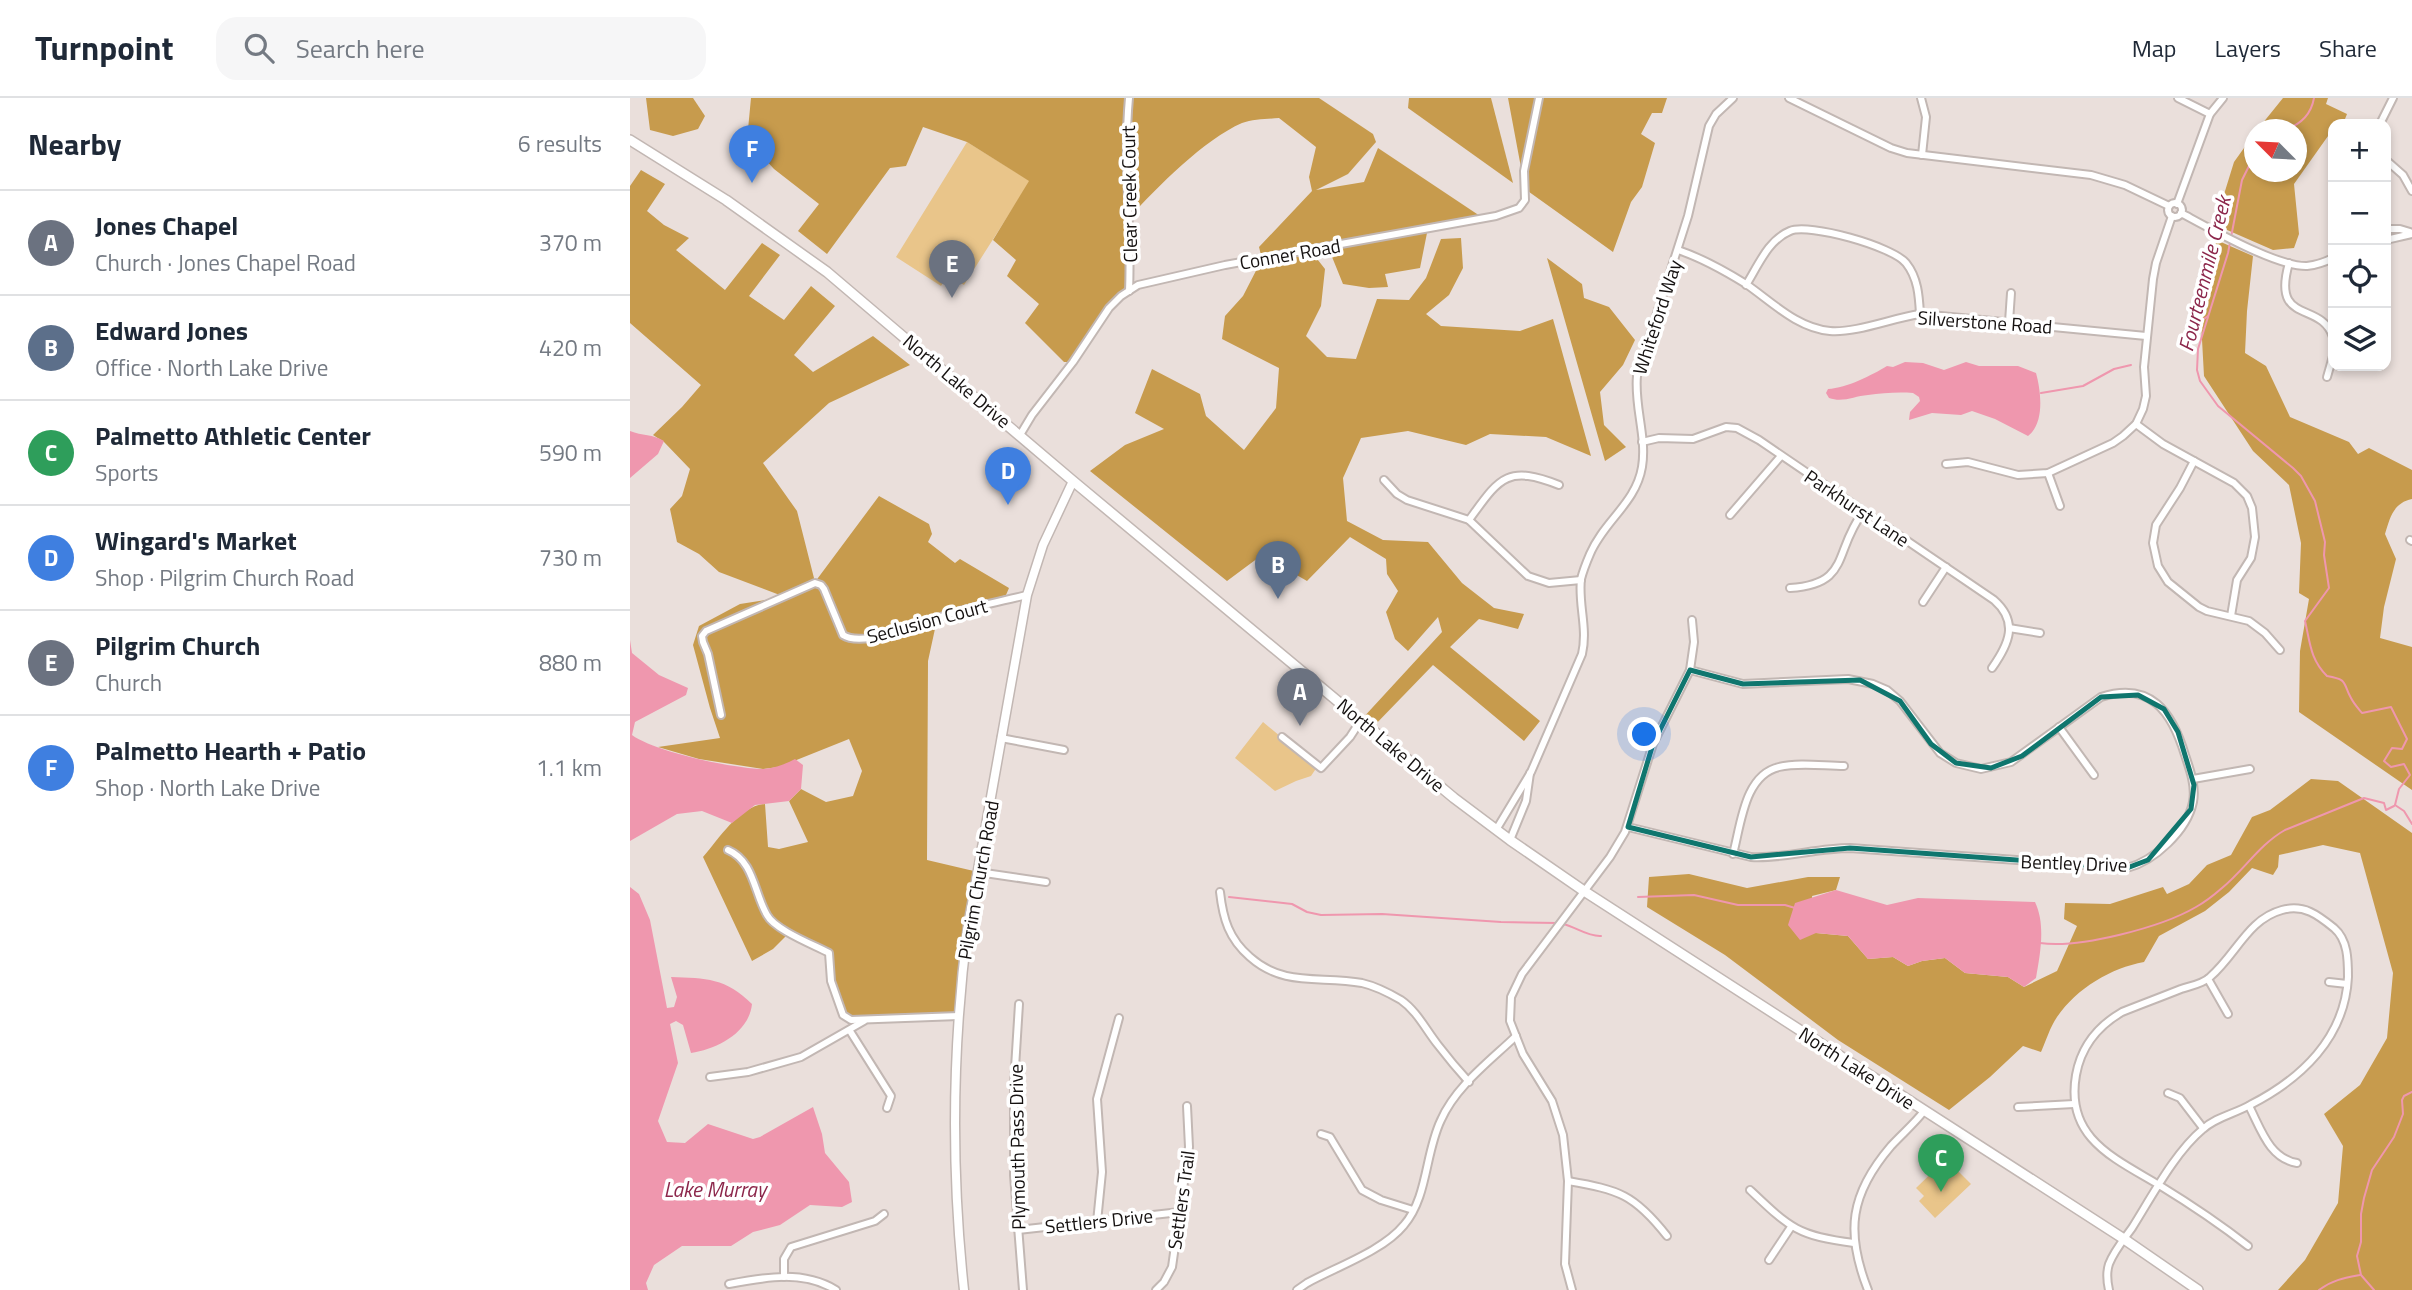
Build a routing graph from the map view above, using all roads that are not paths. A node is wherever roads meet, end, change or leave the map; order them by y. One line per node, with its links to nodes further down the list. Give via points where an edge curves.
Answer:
1 (1129, 98): 26 (street, Clear Creek Court)
2 (1539, 98): 26 (street, Conner Road, via 1524,171 1525,200 1508,214 1225,265 1145,282)
3 (1733, 98): 22 (street, Whiteford Way, via 1709,126)
4 (1789, 98): 12 (street, via 1891,148)
5 (1921, 98): 12 (street, via 1926,117)
6 (2178, 98): 9 (street)
7 (2223, 98): 9 (street)
8 (2393, 98): 10 (street)
9 (2210, 114): 15 (street)
10 (2382, 119)
11 (630, 140): 35 (main road, North Lake Drive, via 726,200 827,272)
12 (1922, 155): 16 (street, via 2091,175)
13 (2391, 164): 14 (street)
14 (2412, 191)
15 (2177, 204): 16 (street); 17 (street)
16 (2169, 206): 18 (street)
17 (2181, 213): 18 (street); 24 (street)
18 (2172, 216): 31 (street, via 2156,263)
19 (2391, 229): 20 (street)
20 (2412, 234): 21 (street)
21 (2391, 239)
22 (1678, 250): 25 (street, Silverstone Road); 36 (street, Whiteford Way, via 1637,376)
23 (2328, 259): 24 (street, via 2305,266)
24 (2289, 263): 30 (street, via 2284,284 2288,298 2299,311 2324,322)
25 (1746, 285): 28 (street, Silverstone Road, via 1798,321 1828,331); 28 (street, via 1780,236 1805,228 1876,245 1900,257 1919,290)
26 (1129, 291): 35 (street, Conner Road, via 1109,308)
27 (2011, 293): 29 (street)
28 (1920, 314): 29 (street, Silverstone Road)
29 (2009, 322): 31 (street, Silverstone Road)
30 (2328, 329)
31 (2146, 335): 34 (street, via 2146,396)
32 (2329, 371): 33 (street)
33 (2328, 377)
34 (2136, 424): 38 (street); 40 (street, via 2113,443)
35 (1020, 435): 42 (main road, North Lake Drive)
36 (1642, 442): 37 (street, Parkhurst Lane, via 1693,439 1726,427 1743,431); 49 (street, Whiteford Way, via 1635,489 1594,545)
37 (1781, 456): 45 (street, Parkhurst Lane); 46 (street)
38 (2194, 461): 53 (street, via 2234,483 2254,513 2255,537 2237,580); 53 (street, via 2159,519 2154,555 2164,577 2178,590 2207,611)
39 (1946, 464): 40 (street, via 1968,462 2018,475)
40 (2048, 472): 44 (street)
41 (1384, 480): 47 (street, via 1407,500)
42 (1073, 481): 51 (street, Pilgrim Church Road, via 1043,545); 61 (main road, North Lake Drive)
43 (1559, 485): 47 (street, via 1532,475 1506,478)
44 (2060, 506)
45 (1863, 512): 48 (street, Parkhurst Lane); 50 (street, via 1831,575 1813,586)
46 (1730, 515)
47 (1469, 520): 49 (street, via 1528,576 1549,583)
48 (1946, 567): 52 (street); 55 (street, Parkhurst Lane, via 2004,609)
49 (1581, 580): 68 (street, Whiteford Way, via 1582,654)
50 (1790, 588)
51 (1027, 595): 60 (street, Seclusion Court, via 854,639 843,635 824,589 815,583 702,636); 64 (street, Pilgrim Church Road)
52 (1923, 601)
53 (2231, 615): 57 (street, via 2257,626)
54 (1692, 620): 59 (street)
55 (2009, 628): 56 (street); 58 (street, via 2006,646)
56 (2040, 633)
57 (2280, 650)
58 (1992, 668)
59 (1690, 670): 62 (street, Bentley Drive, via 1744,684 1848,679 1873,684 1900,701 1940,753 1973,768 2011,762); 71 (street, via 1653,744)
60 (721, 715)
61 (1361, 720): 63 (street, via 1321,768); 72 (main road, North Lake Drive)
62 (2059, 727): 69 (street); 70 (street, Bentley Drive, via 2101,697 2138,695 2169,715)
63 (1282, 737)
64 (1001, 738): 65 (street); 76 (street, Pilgrim Church Road)
65 (1064, 750)
66 (1844, 766): 75 (street, via 1781,766 1762,775 1750,794)
67 (2250, 769): 70 (street)
68 (1531, 772): 72 (street, Whiteford Way); 73 (street, Whiteford Way, via 1526,801)
69 (2094, 775)
70 (2193, 779): 75 (street, Bentley Drive, via 2193,802 2185,822 2148,860 2127,868 1850,848 1768,858)
71 (1628, 827): 75 (street, Bentley Drive); 78 (street)
72 (1496, 830): 73 (main road, North Lake Drive)
73 (1510, 840): 78 (main road, North Lake Drive)
74 (728, 850): 89 (street, via 749,869 774,923 829,953 831,981 843,1015 851,1020)
75 (1734, 853)
76 (978, 872): 77 (street); 87 (street, Pilgrim Church Road)
77 (1046, 883)
78 (1584, 891): 91 (street, via 1515,986 1510,1021); 100 (main road, North Lake Drive)
79 (1220, 892): 93 (street, via 1233,940 1258,964 1287,977 1378,988 1415,1013)
80 (2303, 898): 81 (street)
81 (2300, 908): 82 (street, via 2271,913 2256,922); 84 (street, via 2339,932 2347,953)
82 (2208, 979): 86 (street); 95 (street, via 2122,1012 2102,1026 2080,1060)
83 (2329, 982): 84 (street)
84 (2347, 984): 97 (street, via 2337,1022 2318,1055 2288,1083)
85 (1019, 1004): 112 (street, Plymouth Pass Drive, via 1014,1084)
86 (2228, 1014)
87 (959, 1016): 89 (street); 121 (street, Pilgrim Church Road, via 955,1141)
88 (1119, 1018): 110 (street, via 1097,1099 1102,1172)
89 (866, 1019): 90 (street)
90 (850, 1031): 92 (street, via 786,1062); 99 (street, via 891,1096)
91 (1516, 1035): 93 (street); 104 (street, via 1560,1122)
92 (710, 1077)
93 (1469, 1082): 107 (street, via 1440,1121)
94 (2168, 1093): 101 (street, via 2180,1098)
95 (2074, 1104): 98 (street); 105 (street, via 2102,1151)
96 (1187, 1106): 108 (street, Settlers Trail, via 1189,1147)
97 (2249, 1106): 101 (street); 103 (street, via 2274,1152)
98 (2018, 1107)
99 (887, 1108)
100 (1924, 1111): 114 (main road, North Lake Drive); 115 (street, via 1864,1183 1855,1212)
101 (2203, 1128): 105 (street)
102 (1321, 1134): 107 (street, via 1330,1138 1362,1190)
103 (2297, 1163)
104 (1568, 1181): 113 (street, via 1631,1198); 125 (street, via 1566,1264)
105 (2159, 1185): 114 (street); 116 (street)
106 (1750, 1190): 111 (street)
107 (1413, 1210): 124 (street, via 1389,1239)
108 (1180, 1212): 110 (street, Settlers Drive); 123 (street, Settlers Trail, via 1172,1267)
109 (884, 1214): 118 (street, via 875,1221 791,1247 784,1259)
110 (1097, 1222): 112 (street, Settlers Drive)
111 (1791, 1227): 115 (street, via 1807,1235); 117 (street)
112 (1018, 1230): 122 (street, Plymouth Pass Drive)
113 (1667, 1236)
114 (2124, 1240): 127 (street, via 2109,1265); 128 (main road, North Lake Drive)
115 (1854, 1243): 126 (street)
116 (2248, 1246)
117 (1769, 1260)
118 (785, 1277): 119 (street); 120 (street, via 817,1280)
119 (729, 1284)
120 (836, 1290)
121 (964, 1290)
122 (1023, 1290)
123 (1156, 1290)
124 (1297, 1290)
125 (1572, 1290)
126 (1868, 1290)
127 (2109, 1290)
128 (2198, 1290)

